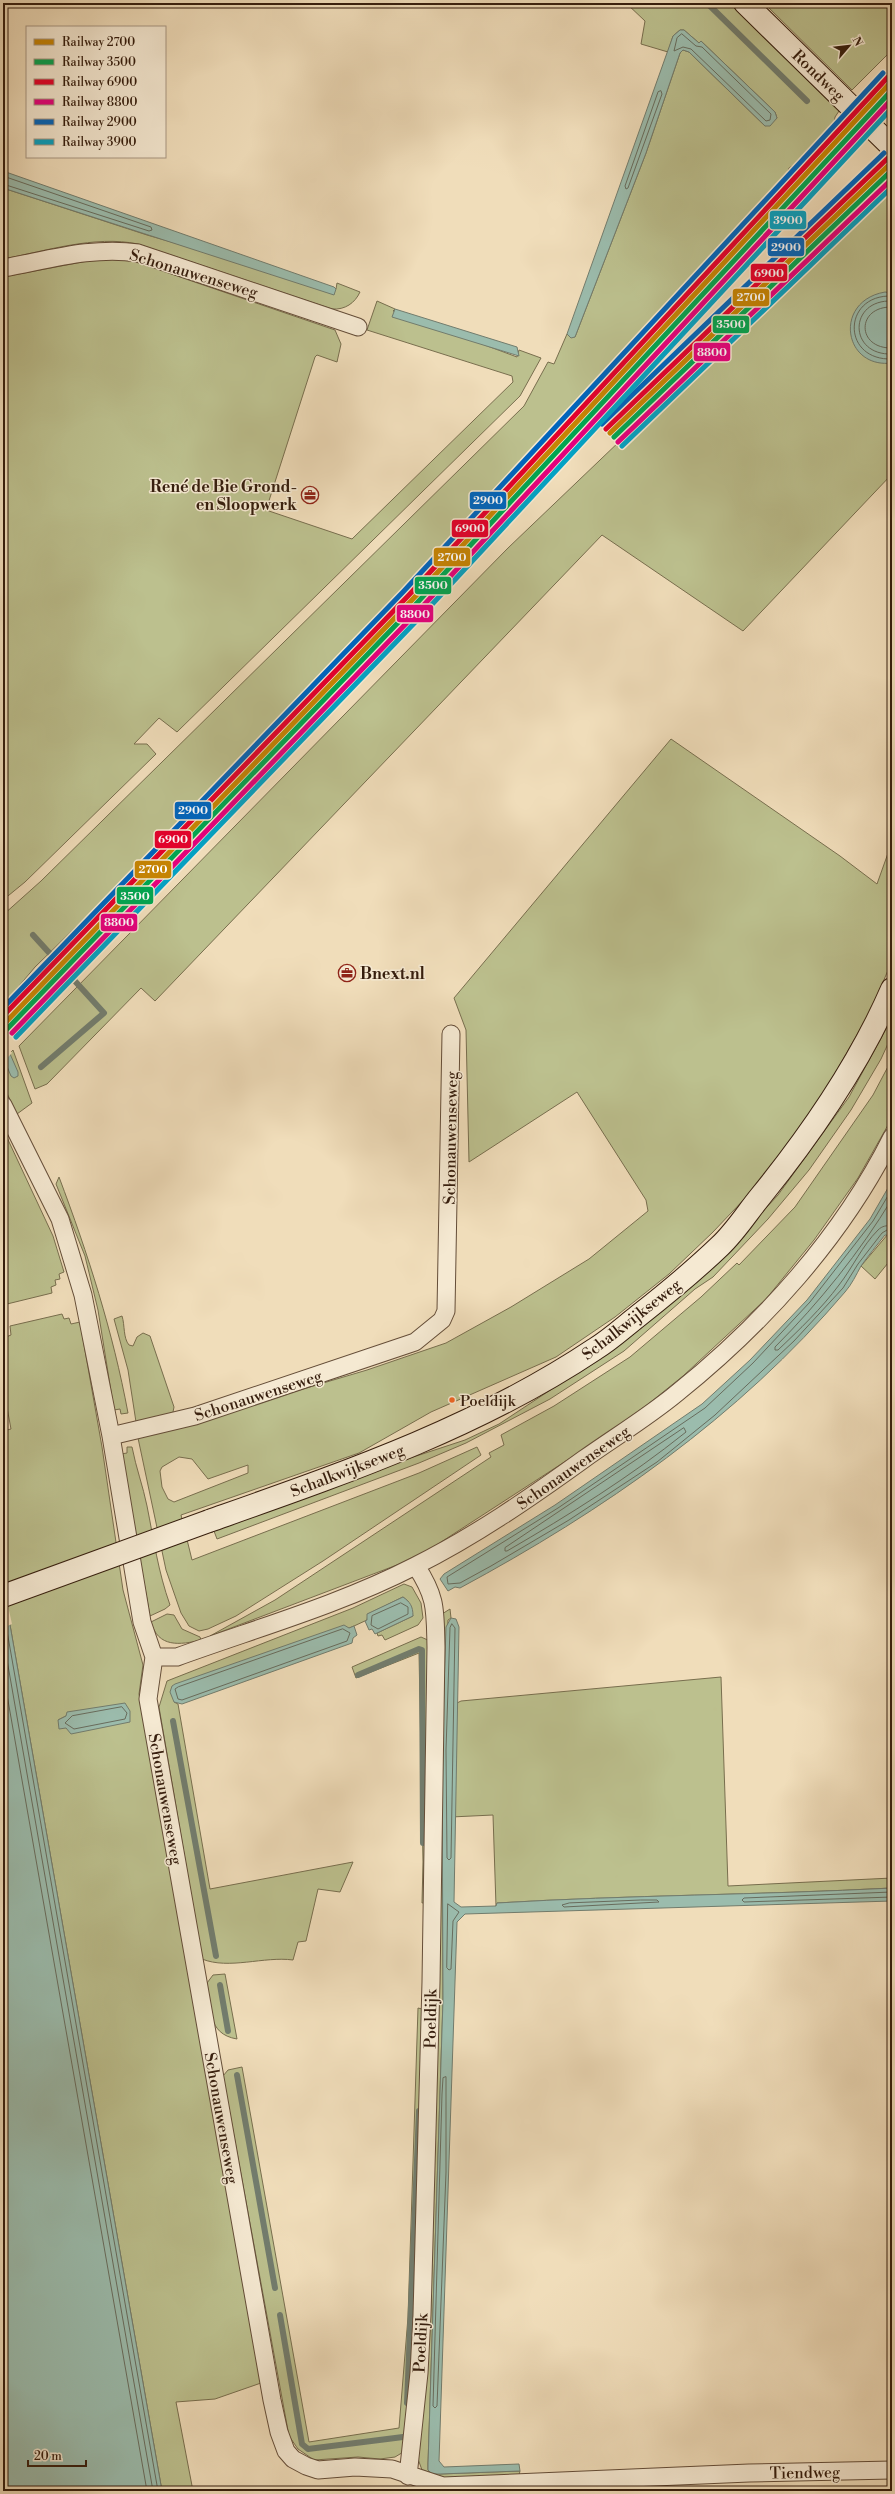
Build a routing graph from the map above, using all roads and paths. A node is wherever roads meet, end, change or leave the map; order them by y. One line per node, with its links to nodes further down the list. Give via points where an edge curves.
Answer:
1 (745, 3): 2 (street, Rondweg)
2 (892, 147)
3 (3, 268): 4 (street, Schonauwenseweg, via 95,251 138,253)
4 (358, 327)
5 (892, 989): 11 (street, Schalkwijkseweg, bridge, via 878,1021 838,1091 798,1151 722,1245 596,1349 523,1392 451,1428 355,1470)
6 (452, 1034): 9 (street, Schonauwenseweg, via 446,1311 442,1320 415,1342 195,1416)
7 (3, 1105): 9 (street, Schonauwenseweg, via 60,1219 74,1260)
8 (892, 1137): 10 (street, Schonauwenseweg, via 880,1161 820,1252 742,1336 677,1394 564,1474 481,1530)
9 (111, 1436): 12 (street, Schonauwenseweg, via 142,1622)
10 (416, 1566): 12 (street, Schonauwenseweg, via 308,1612 177,1657); 14 (street, Poeldijk, via 426,1581 434,1602 436,1647 431,1982 422,2315 419,2373)
11 (3, 1596)
12 (154, 1657): 14 (street, Schonauwenseweg, via 148,1699 279,2432 286,2451 293,2459 306,2466 318,2470 392,2469)
13 (892, 2470): 14 (street, Tiendweg, via 749,2473 443,2486)
14 (408, 2476)

